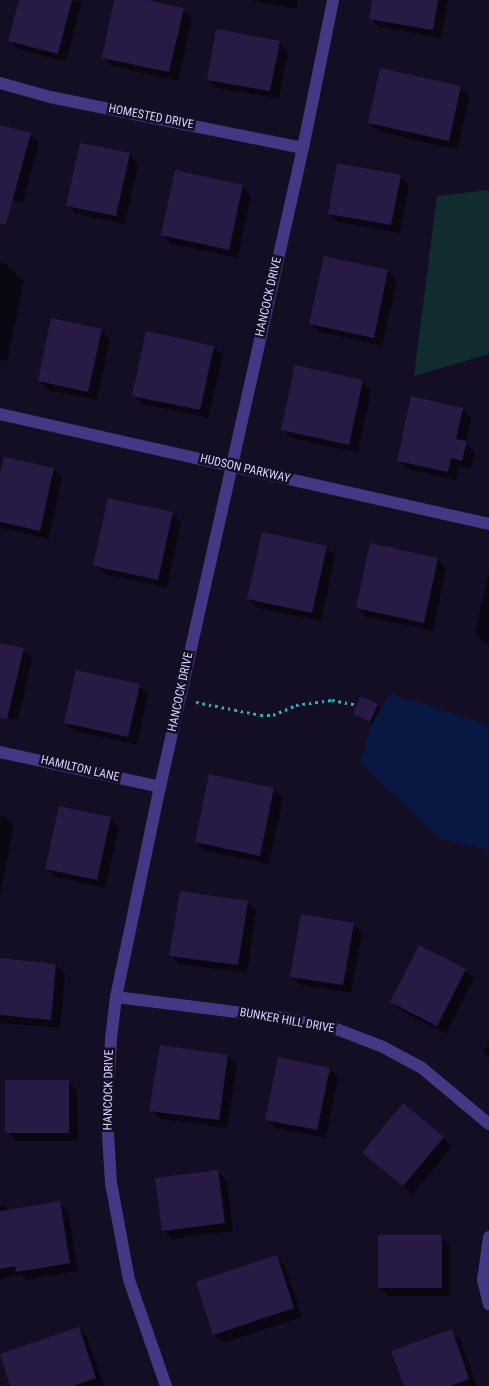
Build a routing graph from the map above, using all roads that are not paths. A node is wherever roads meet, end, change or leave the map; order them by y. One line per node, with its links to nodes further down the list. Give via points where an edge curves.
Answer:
1 (333, 0): 3 (street, HANCOCK DRIVE)
2 (0, 83): 3 (street, HOMESTED DRIVE, via 50,97)
3 (303, 148): 5 (street, HANCOCK DRIVE)
4 (0, 414): 5 (street, HUDSON PARKWAY)
5 (230, 466): 6 (street, HUDSON PARKWAY); 8 (street, HANCOCK DRIVE)
6 (489, 524)
7 (0, 752): 8 (street, HAMILTON LANE)
8 (160, 787): 9 (street, HANCOCK DRIVE)
9 (116, 997): 10 (street, BUNKER HILL DRIVE, via 284,1018 339,1030 383,1047 422,1068); 13 (street, HANCOCK DRIVE, via 108,1075 111,1183 129,1280)
10 (489, 1124)
11 (489, 1237): 12 (street, via 483,1280)
12 (489, 1304)
13 (166, 1386)

